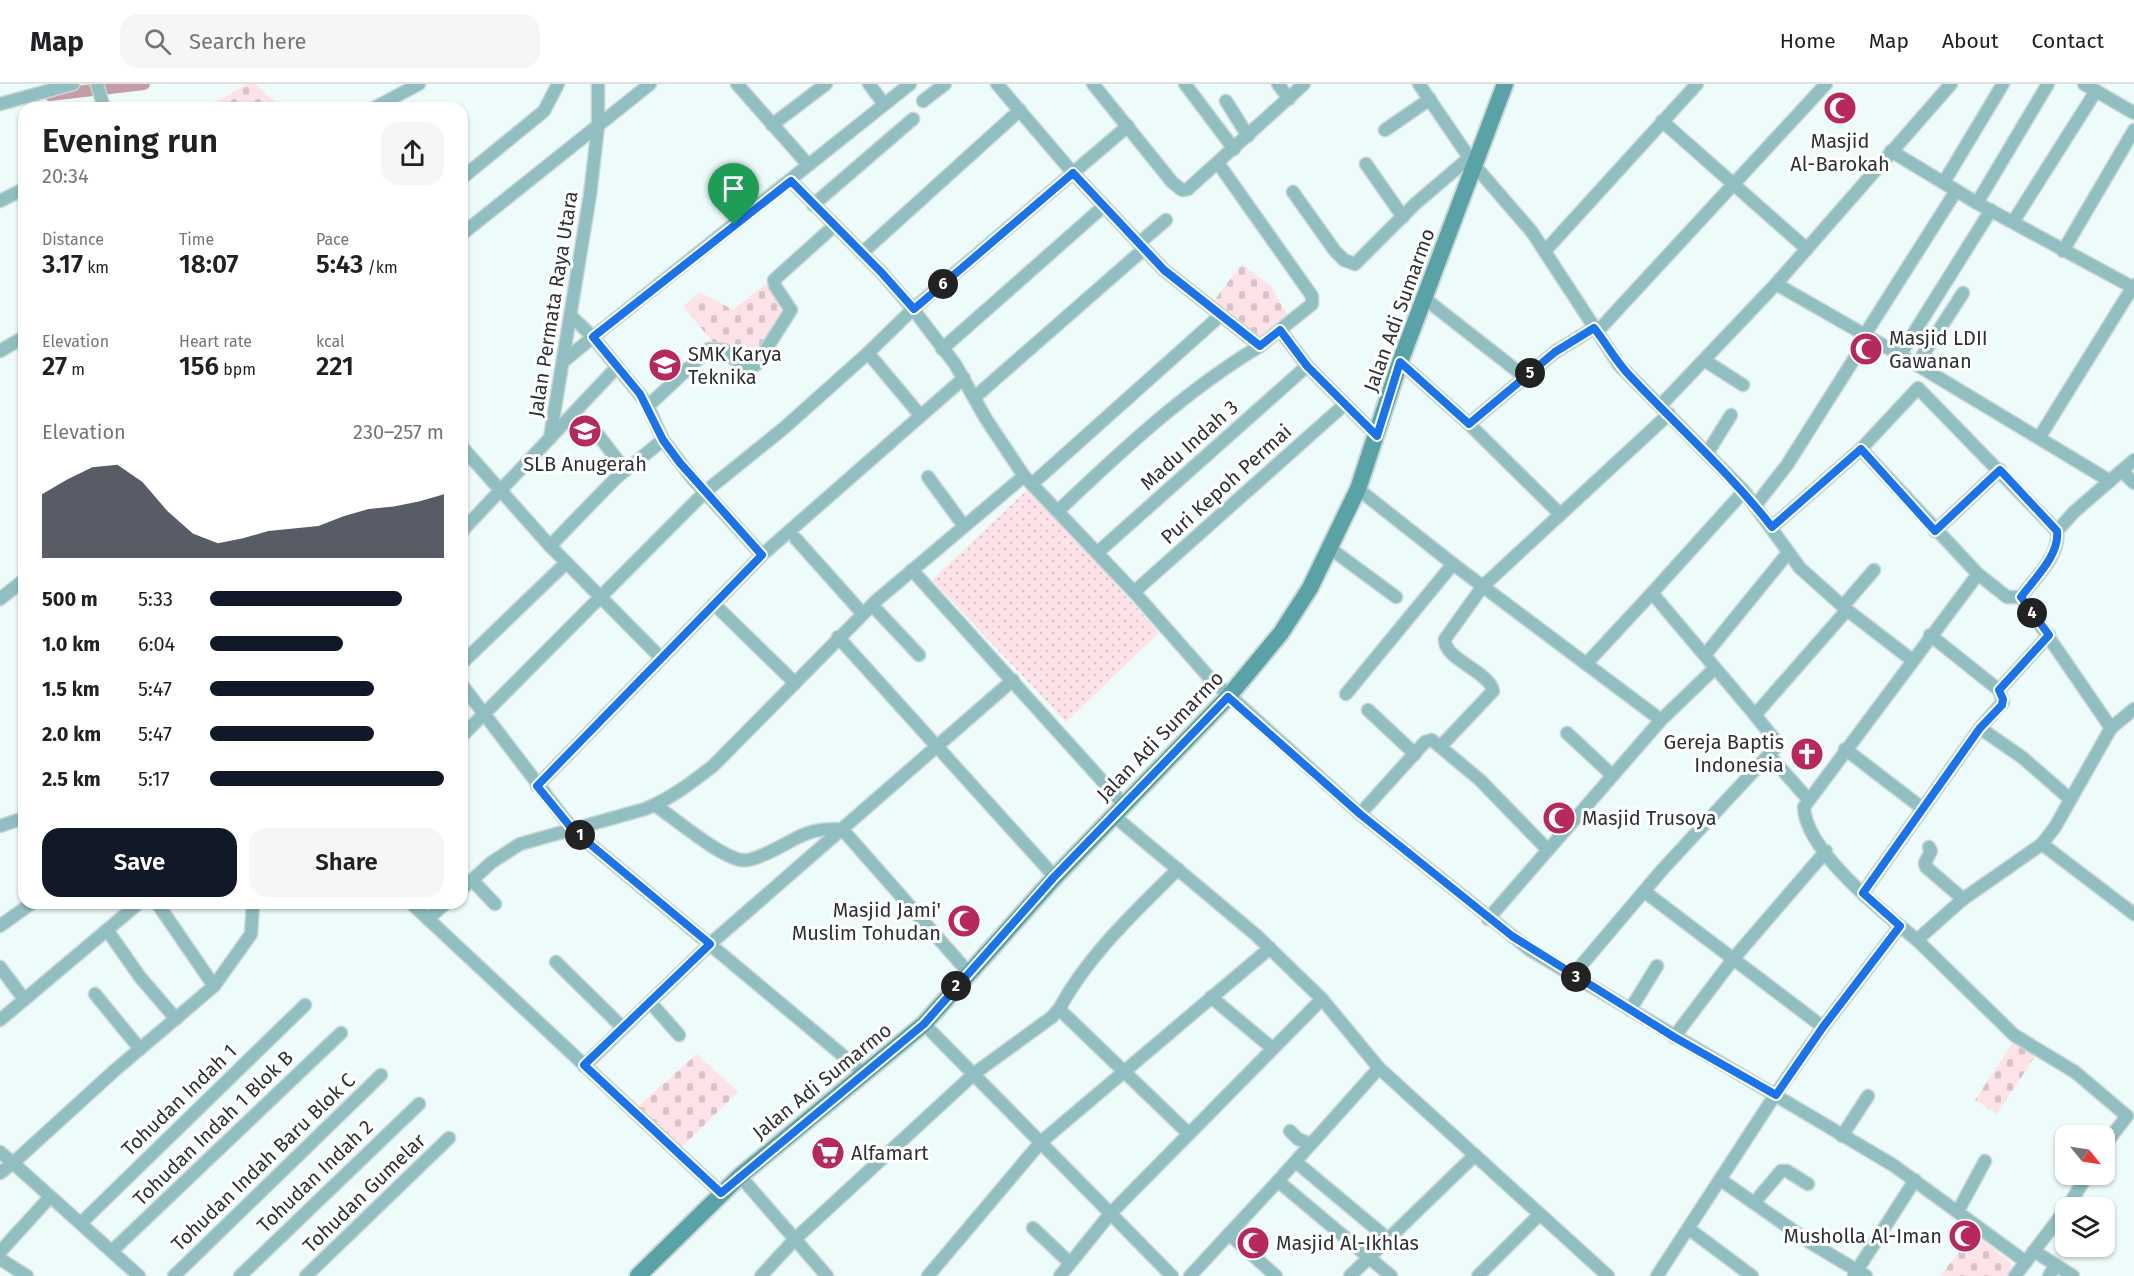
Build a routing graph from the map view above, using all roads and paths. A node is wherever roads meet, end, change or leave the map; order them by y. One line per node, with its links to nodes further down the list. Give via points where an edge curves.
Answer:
1 (73, 84): 33 (street)
2 (419, 84): 32 (street)
3 (558, 84): 50 (street, via 544,111)
4 (598, 84): 42 (street, Jalan Permata Raya Utara)
5 (650, 84): 42 (street)
6 (826, 84): 38 (street)
7 (868, 84): 28 (street)
8 (910, 84): 52 (street)
9 (945, 84): 30 (street)
10 (997, 84): 34 (street)
11 (1093, 84): 39 (street)
12 (1185, 84): 44 (street)
13 (1278, 84): 26 (street)
14 (1304, 84): 26 (street)
15 (1419, 84): 27 (street)
16 (1504, 84): 47 (main road, Jalan Adi Sumarmo)
17 (1697, 84): 37 (street)
18 (1826, 84): 54 (street)
19 (1951, 84): 45 (street)
20 (2003, 84): 53 (street)
21 (2048, 84): 59 (street)
22 (2084, 84): 25 (street)
23 (97, 85): 31 (street)
24 (740, 85): 38 (street)
25 (2096, 91): 35 (street); 65 (street)
26 (1289, 99): 43 (street)
27 (1430, 99): 40 (street); 47 (street)
28 (881, 100)
29 (1226, 100): 43 (street)
30 (923, 101)
31 (101, 102)
32 (385, 102)
33 (0, 104)
34 (1020, 110): 51 (street); 72 (street)
35 (2133, 111)
36 (913, 119): 60 (street)
37 (1662, 121): 54 (street); 71 (street)
38 (772, 125): 46 (street)
39 (1128, 126): 48 (street, via 1182,190); 51 (street)
40 (1385, 130)
41 (2134, 130): 70 (street)
42 (592, 132): 67 (street); 79 (street, Jalan Permata Raya Utara)
43 (1248, 136): 44 (street)
44 (1234, 149): 48 (street)
45 (1891, 151): 53 (street); 69 (street)
46 (804, 160)
47 (1472, 162): 63 (street); 71 (street); 76 (main road, Jalan Adi Sumarmo)
48 (1218, 164): 80 (street, via 1312,296 1312,304)
49 (1366, 164): 63 (street)
50 (468, 173)
51 (1073, 173): 61 (street); 77 (street)
52 (791, 181): 60 (street); 83 (street)
53 (1944, 182): 55 (street)
54 (1734, 183): 69 (street); 81 (street)
55 (1956, 191): 59 (street); 82 (street)
56 (18, 192): 58 (street)
57 (1293, 192): 63 (street, via 1335,251 1352,263 1358,262)
58 (0, 201)
59 (1977, 203): 62 (street)
60 (813, 205): 66 (street)
61 (1104, 206): 68 (street); 86 (street)
62 (1991, 210): 65 (street); 89 (street)
63 (1403, 217)
64 (1166, 220): 68 (street)
65 (2013, 222): 70 (street)
66 (834, 226): 72 (street); 101 (street, via 776,277 775,286 791,310 756,365 742,367 725,350 709,349)
67 (468, 229)
68 (1141, 246): 78 (street, via 1164,270); 99 (street)
69 (1807, 249): 73 (street)
70 (2063, 250): 74 (street)
71 (1545, 251): 81 (street)
72 (862, 253): 77 (street)
73 (1776, 284): 82 (street); 91 (street)
74 (2134, 287): 109 (street)
75 (1964, 293): 93 (street)
76 (1424, 298): 92 (main road, Jalan Adi Sumarmo); 96 (street)
77 (914, 309): 86 (street); 88 (street)
78 (1221, 315): 85 (street); 119 (street)
79 (571, 316): 83 (street); 90 (street, Jalan Permata Raya Utara)
80 (1280, 330): 85 (street); 94 (street)
81 (1596, 330): 96 (street, via 1555,352); 102 (street, via 1619,365)
82 (1866, 336): 89 (street); 126 (street, via 1786,465)
83 (593, 337): 90 (street); 95 (street)
84 (18, 340): 87 (street)
85 (1260, 346): 127 (street, via 1220,371)
86 (942, 349): 97 (street)
87 (0, 351)
88 (868, 353): 103 (street); 123 (street, via 784,428)
89 (1900, 355): 93 (street)
90 (565, 360): 108 (street, Jalan Permata Raya Utara)
91 (1704, 360): 98 (street); 102 (street)
92 (1400, 362): 105 (street); 107 (main road, Jalan Adi Sumarmo)
93 (1917, 364): 109 (street)
94 (1307, 366): 100 (street); 138 (street, Madu Indah 3)
95 (617, 367): 101 (street); 108 (street)
96 (1525, 377): 105 (street)
97 (964, 378): 99 (street); 103 (street)
98 (1743, 385)
99 (975, 398): 119 (street)
100 (1344, 405): 107 (street); 147 (street, Puri Kepoh Permai)
101 (648, 406): 110 (street)
102 (1664, 410): 112 (street); 128 (street)
103 (920, 415): 139 (street)
104 (1731, 415): 112 (street)
105 (1469, 424): 128 (street)
106 (599, 435): 115 (street)
107 (1377, 436): 122 (main road, Jalan Adi Sumarmo)
108 (550, 438): 124 (street, Jalan Permata Raya Utara)
109 (2039, 438): 120 (street)
110 (663, 440): 115 (street); 123 (street)
111 (1861, 449): 116 (street, via 1917,388); 131 (street); 132 (street)
112 (1708, 452): 125 (street)
113 (468, 454): 124 (street)
114 (2134, 460): 117 (street)
115 (625, 470): 135 (street, via 584,507)
116 (2000, 470): 132 (street); 133 (street)
117 (2122, 471): 120 (street); 121 (street)
118 (928, 477): 130 (street)
119 (1028, 480): 127 (street); 130 (street)
120 (2110, 481): 133 (street)
121 (2134, 483)
122 (1358, 489): 136 (main road, Jalan Adi Sumarmo); 141 (street)
123 (706, 490): 139 (street); 149 (street)
124 (498, 491): 129 (street, Jalan Permata Raya Utara); 135 (street)
125 (1744, 491): 126 (street); 148 (street)
126 (1755, 506): 131 (street)
127 (1058, 511): 138 (street)
128 (1560, 514): 146 (street)
129 (468, 524)
130 (964, 526): 142 (street)
131 (1772, 527): 137 (street)
132 (1935, 531): 144 (street)
133 (2057, 531): 151 (street, via 2053,553)
134 (795, 538): 155 (street)
135 (550, 546): 140 (street)
136 (1331, 549): 150 (street); 171 (main road, Jalan Adi Sumarmo, via 1281,633)
137 (1788, 553): 154 (street); 160 (street)
138 (1097, 554): 147 (street)
139 (762, 555): 153 (street)
140 (566, 563): 149 (street); 161 (street)
141 (1453, 564): 146 (street); 170 (street)
142 (912, 570): 155 (street); 166 (street)
143 (1874, 570): 154 (street)
144 (1978, 574): 151 (street, via 2007,597); 156 (street)
145 (18, 585): 152 (street)
146 (1483, 586): 164 (street); 181 (street, via 1444,643 1489,682 1494,691)
147 (1134, 592): 171 (street)
148 (1652, 593): 160 (street); 164 (street)
149 (599, 597): 162 (street); 174 (street)
150 (1396, 597)
151 (2021, 597): 157 (street)
152 (0, 599)
153 (714, 604): 162 (street); 167 (street)
154 (1845, 608): 163 (street); 175 (street)
155 (867, 610): 158 (street); 159 (street)
156 (1930, 635): 163 (street); 168 (street)
157 (2049, 635): 168 (street); 178 (street)
158 (838, 637): 167 (street); 182 (street)
159 (919, 655)
160 (1705, 655): 165 (street)
161 (468, 657)
162 (661, 658): 187 (street)
163 (1912, 660): 183 (street)
164 (1586, 663): 176 (street)
165 (1714, 669): 175 (street); 176 (street)
166 (1012, 680): 182 (street); 192 (street)
167 (795, 683): 190 (street, via 713,766)
168 (1999, 690): 177 (street, via 2002,705)
169 (468, 693): 174 (street)
170 (1346, 694)
171 (1228, 697): 192 (main road, Jalan Adi Sumarmo); 193 (street)
172 (1368, 710): 184 (street)
173 (2134, 710): 178 (street)
174 (483, 714): 179 (street); 187 (street)
175 (1755, 715): 185 (street, via 1776,744)
176 (1661, 720): 186 (street)
177 (1980, 728): 189 (street, via 2023,758); 191 (street)
178 (2111, 728): 189 (street)
179 (468, 730)
180 (1567, 733): 186 (street)
181 (1441, 746): 184 (street, via 1428,741); 200 (street)
182 (936, 747): 196 (street); 203 (street)
183 (1845, 749): 188 (street); 191 (street)
184 (1415, 754): 193 (street)
185 (1769, 755): 188 (street); 206 (street)
186 (1612, 776): 200 (street)
187 (537, 786): 197 (street)
188 (1808, 799): 201 (street, via 1805,816)
189 (2070, 799): 198 (street)
190 (655, 805): 196 (street, via 739,860 756,857 806,833); 197 (street)
191 (1922, 808): 207 (street)
192 (1120, 811): 202 (street); 203 (main road, Jalan Adi Sumarmo)
193 (1360, 814): 218 (street)
194 (18, 820): 195 (street)
195 (0, 826)
196 (842, 829): 223 (street); 229 (street)
197 (573, 830): 204 (street, via 520,844); 223 (street)
198 (2042, 844): 208 (street); 216 (street)
199 (1929, 847): 208 (street, via 1926,867)
200 (1547, 849): 218 (street)
201 (1826, 851): 207 (street, via 1842,875); 225 (street)
202 (1178, 869): 224 (street); 238 (street, via 1093,957)
203 (1054, 877): 229 (main road, Jalan Adi Sumarmo)
204 (472, 880): 205 (street); 209 (street)
205 (468, 884)
206 (1644, 891): 225 (street); 230 (street)
207 (1863, 893): 220 (street)
208 (1964, 899): 222 (street)
209 (495, 904)
210 (24, 909): 219 (street)
211 (132, 909): 221 (street)
212 (162, 909): 231 (street)
213 (253, 909): 231 (street, via 251,934)
214 (417, 909): 217 (street)
215 (439, 909): 217 (street)
216 (2134, 914)
217 (428, 919): 250 (street)
218 (1488, 919): 230 (street)
219 (0, 926)
220 (1900, 926): 222 (street); 243 (street)
221 (107, 930): 234 (street); 240 (street)
222 (1917, 940): 260 (street, via 2014,1035 2075,1072 2127,1116)
223 (710, 944): 236 (street); 254 (street)
224 (1270, 948): 233 (street); 235 (street)
225 (1734, 958): 243 (street); 247 (street)
226 (556, 962): 244 (street)
227 (1657, 966): 239 (street)
228 (0, 968): 234 (street)
229 (968, 972): 242 (main road, Jalan Adi Sumarmo)
230 (1573, 975): 239 (street)
231 (214, 986): 240 (street)
232 (95, 994): 249 (street)
233 (1211, 997): 248 (street); 252 (street)
234 (24, 999): 241 (street)
235 (1322, 999): 248 (street); 251 (street)
236 (650, 1002): 244 (street); 246 (street)
237 (305, 1005): 283 (street, Tohudan Indah 1)
238 (1059, 1009): 252 (street); 253 (street)
239 (1630, 1010): 247 (street)
240 (176, 1019): 249 (street)
241 (0, 1020)
242 (924, 1024): 253 (street); 254 (main road, Jalan Adi Sumarmo)
243 (1823, 1027): 256 (street)
244 (623, 1029): 250 (street)
245 (340, 1033): 290 (street, Tohudan Indah 1 Blok B)
246 (679, 1035)
247 (1674, 1037): 256 (street)
248 (1272, 1048): 261 (street)
249 (140, 1049): 270 (street)
250 (584, 1065): 277 (street)
251 (1378, 1068): 265 (street); 267 (street)
252 (1126, 1071): 261 (street); 264 (street)
253 (975, 1073): 264 (street); 289 (street)
254 (865, 1074): 272 (main road, Jalan Adi Sumarmo)
255 (381, 1075): 301 (street, Tohudan Indah Baru Blok C)
256 (1776, 1095): 262 (street); 273 (street)
257 (1868, 1096): 262 (street)
258 (419, 1104): 302 (street, Tohudan Indah 2)
259 (1290, 1131): 265 (street)
260 (2115, 1132)
261 (1188, 1133): 281 (street)
262 (1842, 1136): 274 (street)
263 (449, 1138): 303 (street, Tohudan Gumelar)
264 (1041, 1142): 281 (street); 307 (street)
265 (1311, 1144): 269 (street)
266 (0, 1152): 270 (street)
267 (1476, 1155): 282 (street); 293 (street)
268 (1985, 1161): 280 (street)
269 (1296, 1162): 275 (street); 287 (street)
270 (13, 1163): 271 (street); 278 (street)
271 (0, 1173)
272 (740, 1176): 277 (main road, Jalan Adi Sumarmo); 289 (street)
273 (1721, 1180): 279 (street); 286 (street)
274 (1914, 1180): 280 (street); 298 (street)
275 (1278, 1182): 288 (street); 293 (street)
276 (1808, 1184): 279 (street, via 1781,1171)
277 (721, 1193): 304 (main road, Jalan Adi Sumarmo)
278 (50, 1197): 283 (street); 292 (street)
279 (1754, 1203): 298 (street)
280 (1958, 1211): 295 (street)
281 (1110, 1214): 296 (street); 309 (street)
282 (1539, 1215): 314 (street); 315 (street)
283 (81, 1223): 290 (street)
284 (2055, 1223): 291 (street)
285 (1033, 1228): 296 (street)
286 (1689, 1229): 316 (street); 317 (street)
287 (1381, 1233)
288 (1229, 1234): 310 (street); 311 (street)
289 (795, 1239): 305 (street); 306 (street)
290 (112, 1251): 300 (street)
291 (2034, 1251): 295 (street); 297 (street)
292 (0, 1252)
293 (1368, 1258): 312 (street); 313 (street)
294 (0, 1259): 299 (street)
295 (2026, 1262): 318 (street)
296 (1070, 1263): 308 (street)
297 (2056, 1265): 319 (street); 320 (street)
298 (1859, 1274)
299 (27, 1276)
300 (139, 1276)
301 (174, 1276)
302 (240, 1276)
303 (306, 1276)
304 (638, 1276)
305 (761, 1276)
306 (826, 1276)
307 (928, 1276)
308 (1061, 1276)
309 (1172, 1276)
310 (1190, 1276)
311 (1276, 1276)
312 (1350, 1276)
313 (1391, 1276)
314 (1478, 1276)
315 (1608, 1276)
316 (1657, 1276)
317 (1752, 1276)
318 (2015, 1276)
319 (2049, 1276)
320 (2073, 1276)

